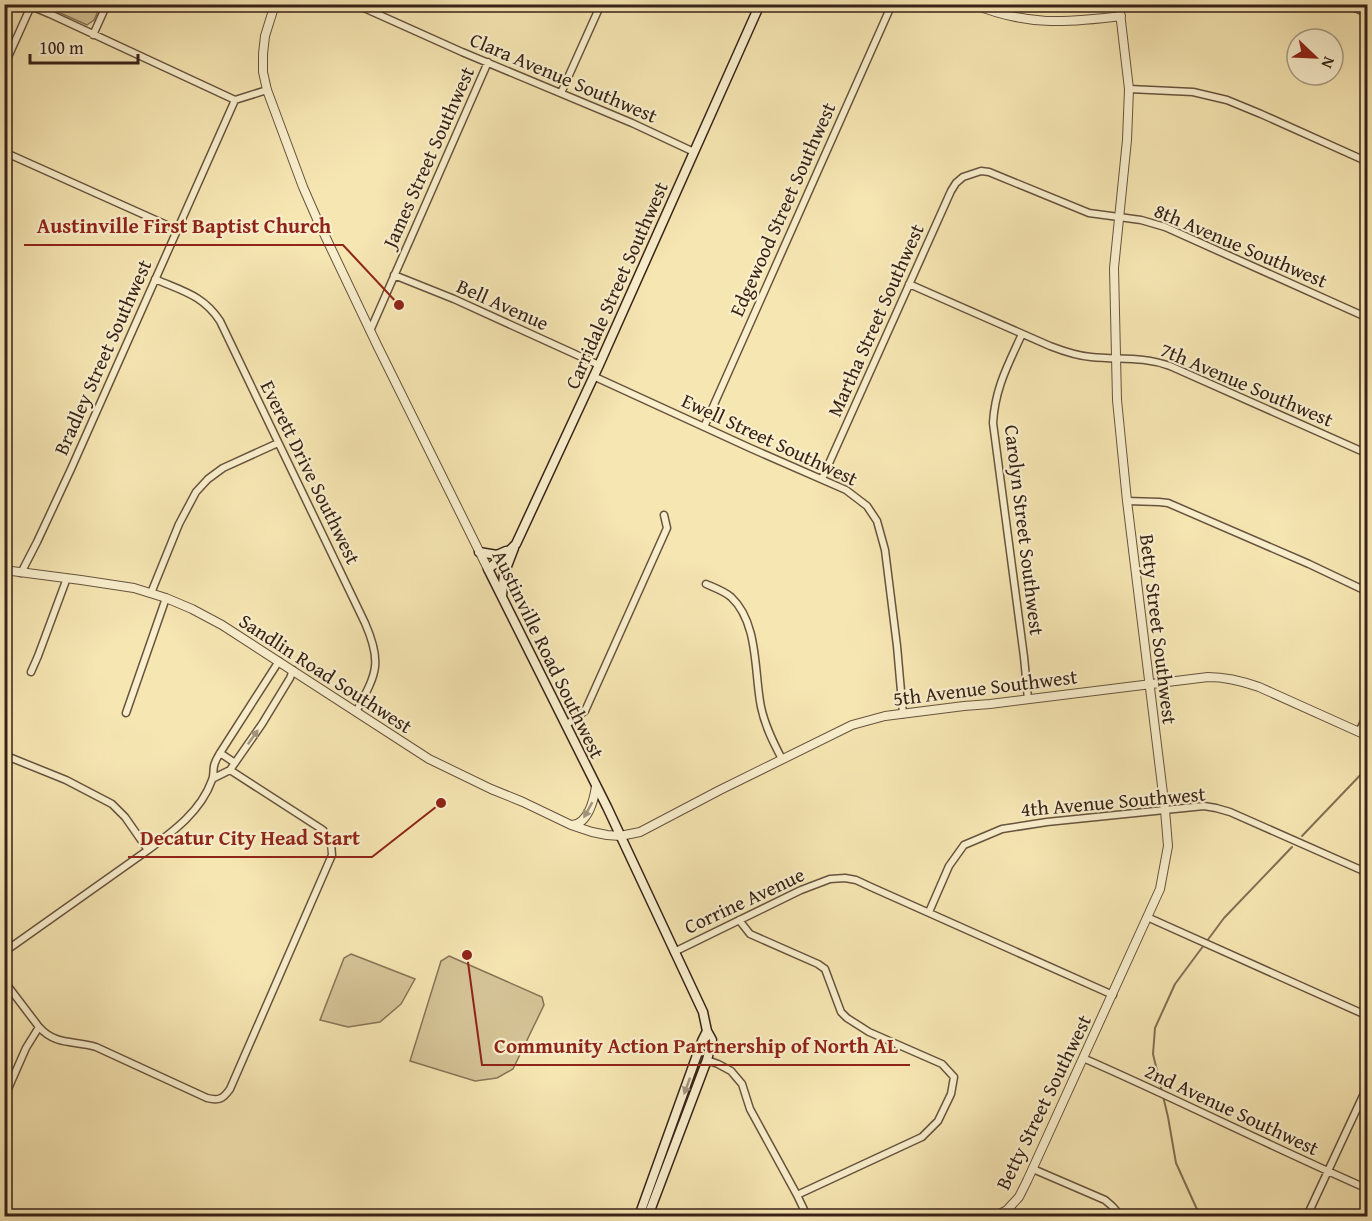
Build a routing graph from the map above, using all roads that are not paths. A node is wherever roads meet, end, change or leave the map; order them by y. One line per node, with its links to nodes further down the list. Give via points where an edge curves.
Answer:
1 (107, 4): 13 (street)
2 (275, 4): 17 (street, via 263,45)
3 (355, 4): 14 (street, Clara Avenue Southwest)
4 (602, 4): 18 (street)
5 (760, 4): 21 (main road, Carridale Street Southwest)
6 (892, 4): 35 (street, Edgewood Street Southwest)
7 (973, 4): 12 (street, via 1009,17 1044,21)
8 (1119, 4): 12 (street, Betty Street Southwest)
9 (1347, 4): 11 (street)
10 (31, 6): 13 (street); 15 (street)
11 (1368, 14)
12 (1121, 16): 16 (street, Betty Street Southwest)
13 (93, 34): 19 (street)
14 (488, 62): 18 (street, Clara Avenue Southwest); 26 (street, James Street Southwest)
15 (4, 66)
16 (1129, 89): 22 (street, via 1193,92 1227,100); 24 (street, Betty Street Southwest)
17 (267, 90): 19 (street); 30 (street, Austinville Road Southwest, via 303,187)
18 (561, 93): 21 (street, Clara Avenue Southwest)
19 (235, 100): 25 (street, Bradley Street Southwest)
20 (4, 152): 25 (street)
21 (694, 152): 33 (main road, Carridale Street Southwest)
22 (1368, 162)
23 (963, 177): 24 (street, 8th Avenue Southwest, via 981,171 998,174 1080,210); 28 (street, Martha Street Southwest, via 951,191)
24 (1119, 218): 29 (street, 8th Avenue Southwest, via 1165,227); 32 (street, Betty Street Southwest, via 1114,268)
25 (178, 230): 27 (street, Bradley Street Southwest)
26 (394, 274): 30 (street, James Street Southwest); 33 (street, Bell Avenue)
27 (155, 279): 36 (street, Everett Drive Southwest, via 195,296 215,314); 45 (street, Bradley Street Southwest)
28 (909, 284): 31 (street, 7th Avenue Southwest); 38 (street, Martha Street Southwest)
29 (1368, 318)
30 (370, 331): 42 (street, Austinville Road Southwest)
31 (1022, 334): 32 (street, 7th Avenue Southwest, via 1068,352); 56 (street, Carolyn Street Southwest, via 998,387 993,423)
32 (1115, 357): 37 (street, 7th Avenue Southwest, via 1152,360 1170,366); 39 (street, Betty Street Southwest)
33 (599, 365): 34 (main road, Carridale Street Southwest)
34 (593, 376): 35 (street, Ewell Street Southwest); 41 (main road, Carridale Street Southwest)
35 (704, 427): 38 (street, Ewell Street Southwest)
36 (278, 443): 49 (street, via 223,468 196,492); 57 (street, Everett Drive Southwest, via 375,647 374,674)
37 (1368, 454)
38 (822, 479): 60 (street, Ewell Street Southwest, via 854,495 877,521 885,550)
39 (1127, 501): 48 (street, via 1168,503); 55 (street, Betty Street Southwest)
40 (664, 515): 61 (street, via 667,528 585,711)
41 (516, 544): 42 (main road, via 497,555); 43 (main road, Carridale Street Southwest); 50 (main road, via 504,574)
42 (479, 552): 43 (street, Austinville Road Southwest)
43 (488, 569): 50 (main road, Austinville Road Southwest)
44 (4, 570): 45 (street, Sandlin Road Southwest)
45 (21, 573): 46 (street, Sandlin Road Southwest)
46 (67, 578): 49 (street, Sandlin Road Southwest); 54 (street)
47 (706, 584): 66 (street, via 731,597 750,627 760,706)
48 (1368, 592)
49 (151, 593): 51 (street, Sandlin Road Southwest)
50 (502, 597): 61 (main road, Austinville Road Southwest)
51 (166, 598): 52 (street, Sandlin Road Southwest, via 222,625); 58 (street)
52 (279, 662): 53 (street, Sandlin Road Southwest); 64 (street)
53 (293, 670): 57 (street, Sandlin Road Southwest); 67 (street, one-way to 53)
54 (30, 672)
55 (1149, 685): 56 (street, 5th Avenue Southwest); 62 (street, 5th Avenue Southwest, via 1225,677); 71 (street, Betty Street Southwest)
56 (1028, 699): 60 (street, 5th Avenue Southwest)
57 (356, 712): 72 (street, Sandlin Road Southwest, via 437,763)
58 (126, 713)
59 (1368, 713): 62 (street)
60 (903, 714): 66 (street, 5th Avenue Southwest, via 852,725)
61 (566, 725): 70 (main road, Austinville Road Southwest)
62 (1359, 732): 63 (street, 5th Avenue Southwest)
63 (1368, 736)
64 (220, 753): 67 (street); 69 (street)
65 (5, 756): 74 (street, via 66,780 112,804)
66 (782, 759): 73 (street, 5th Avenue Southwest, via 640,832)
67 (235, 763): 68 (street)
68 (230, 770): 69 (street); 84 (street, via 323,830 332,846 332,855 230,1089 224,1097 207,1098 96,1047 52,1039)
69 (214, 778): 74 (street, via 190,816)
70 (596, 786): 72 (street, one-way to 72, via 586,815); 73 (main road, Austinville Road Southwest)
71 (1165, 810): 75 (street, 4th Avenue Southwest, via 1204,806 1230,812); 76 (street, 4th Avenue Southwest, via 1002,829 983,836 964,845 949,866); 77 (street, Betty Street Southwest, via 1166,861 1160,890)
72 (571, 825): 73 (street, Sandlin Road Southwest)
73 (620, 836): 80 (main road, Austinville Road Southwest)
74 (148, 850): 79 (street)
75 (1368, 873)
76 (929, 912): 78 (street, Corrine Avenue, via 845,878 801,890); 82 (street, Corrine Avenue)
77 (1147, 917): 82 (street, Betty Street Southwest); 83 (street)
78 (739, 921): 80 (street, Corrine Avenue); 93 (street, via 750,934 825,969 846,1018 942,1064 954,1077 938,1121 922,1137)
79 (4, 952)
80 (674, 952): 85 (main road, Austinville Road Southwest, via 703,1012)
81 (4, 981): 84 (street)
82 (1113, 994): 86 (street, Betty Street Southwest)
83 (1368, 1016)
84 (39, 1027): 89 (street)
85 (707, 1032): 87 (main road, Austinville Road Southwest, via 712,1040); 94 (main road, one-way to 94)
86 (1083, 1058): 90 (street, Betty Street Southwest); 91 (street, 2nd Avenue Southwest)
87 (707, 1059): 93 (street, via 730,1071 742,1084 750,1108); 95 (main road)
88 (1368, 1085): 91 (street)
89 (4, 1098)
90 (1033, 1169): 97 (street, Betty Street Southwest, via 1018,1197); 98 (street, via 1105,1200)
91 (1328, 1172): 92 (street, 2nd Avenue Southwest); 99 (street)
92 (1368, 1189)
93 (797, 1195): 96 (street)
94 (639, 1216)
95 (648, 1216)
96 (807, 1216)
97 (996, 1216)
98 (1121, 1216)
99 (1307, 1216)

